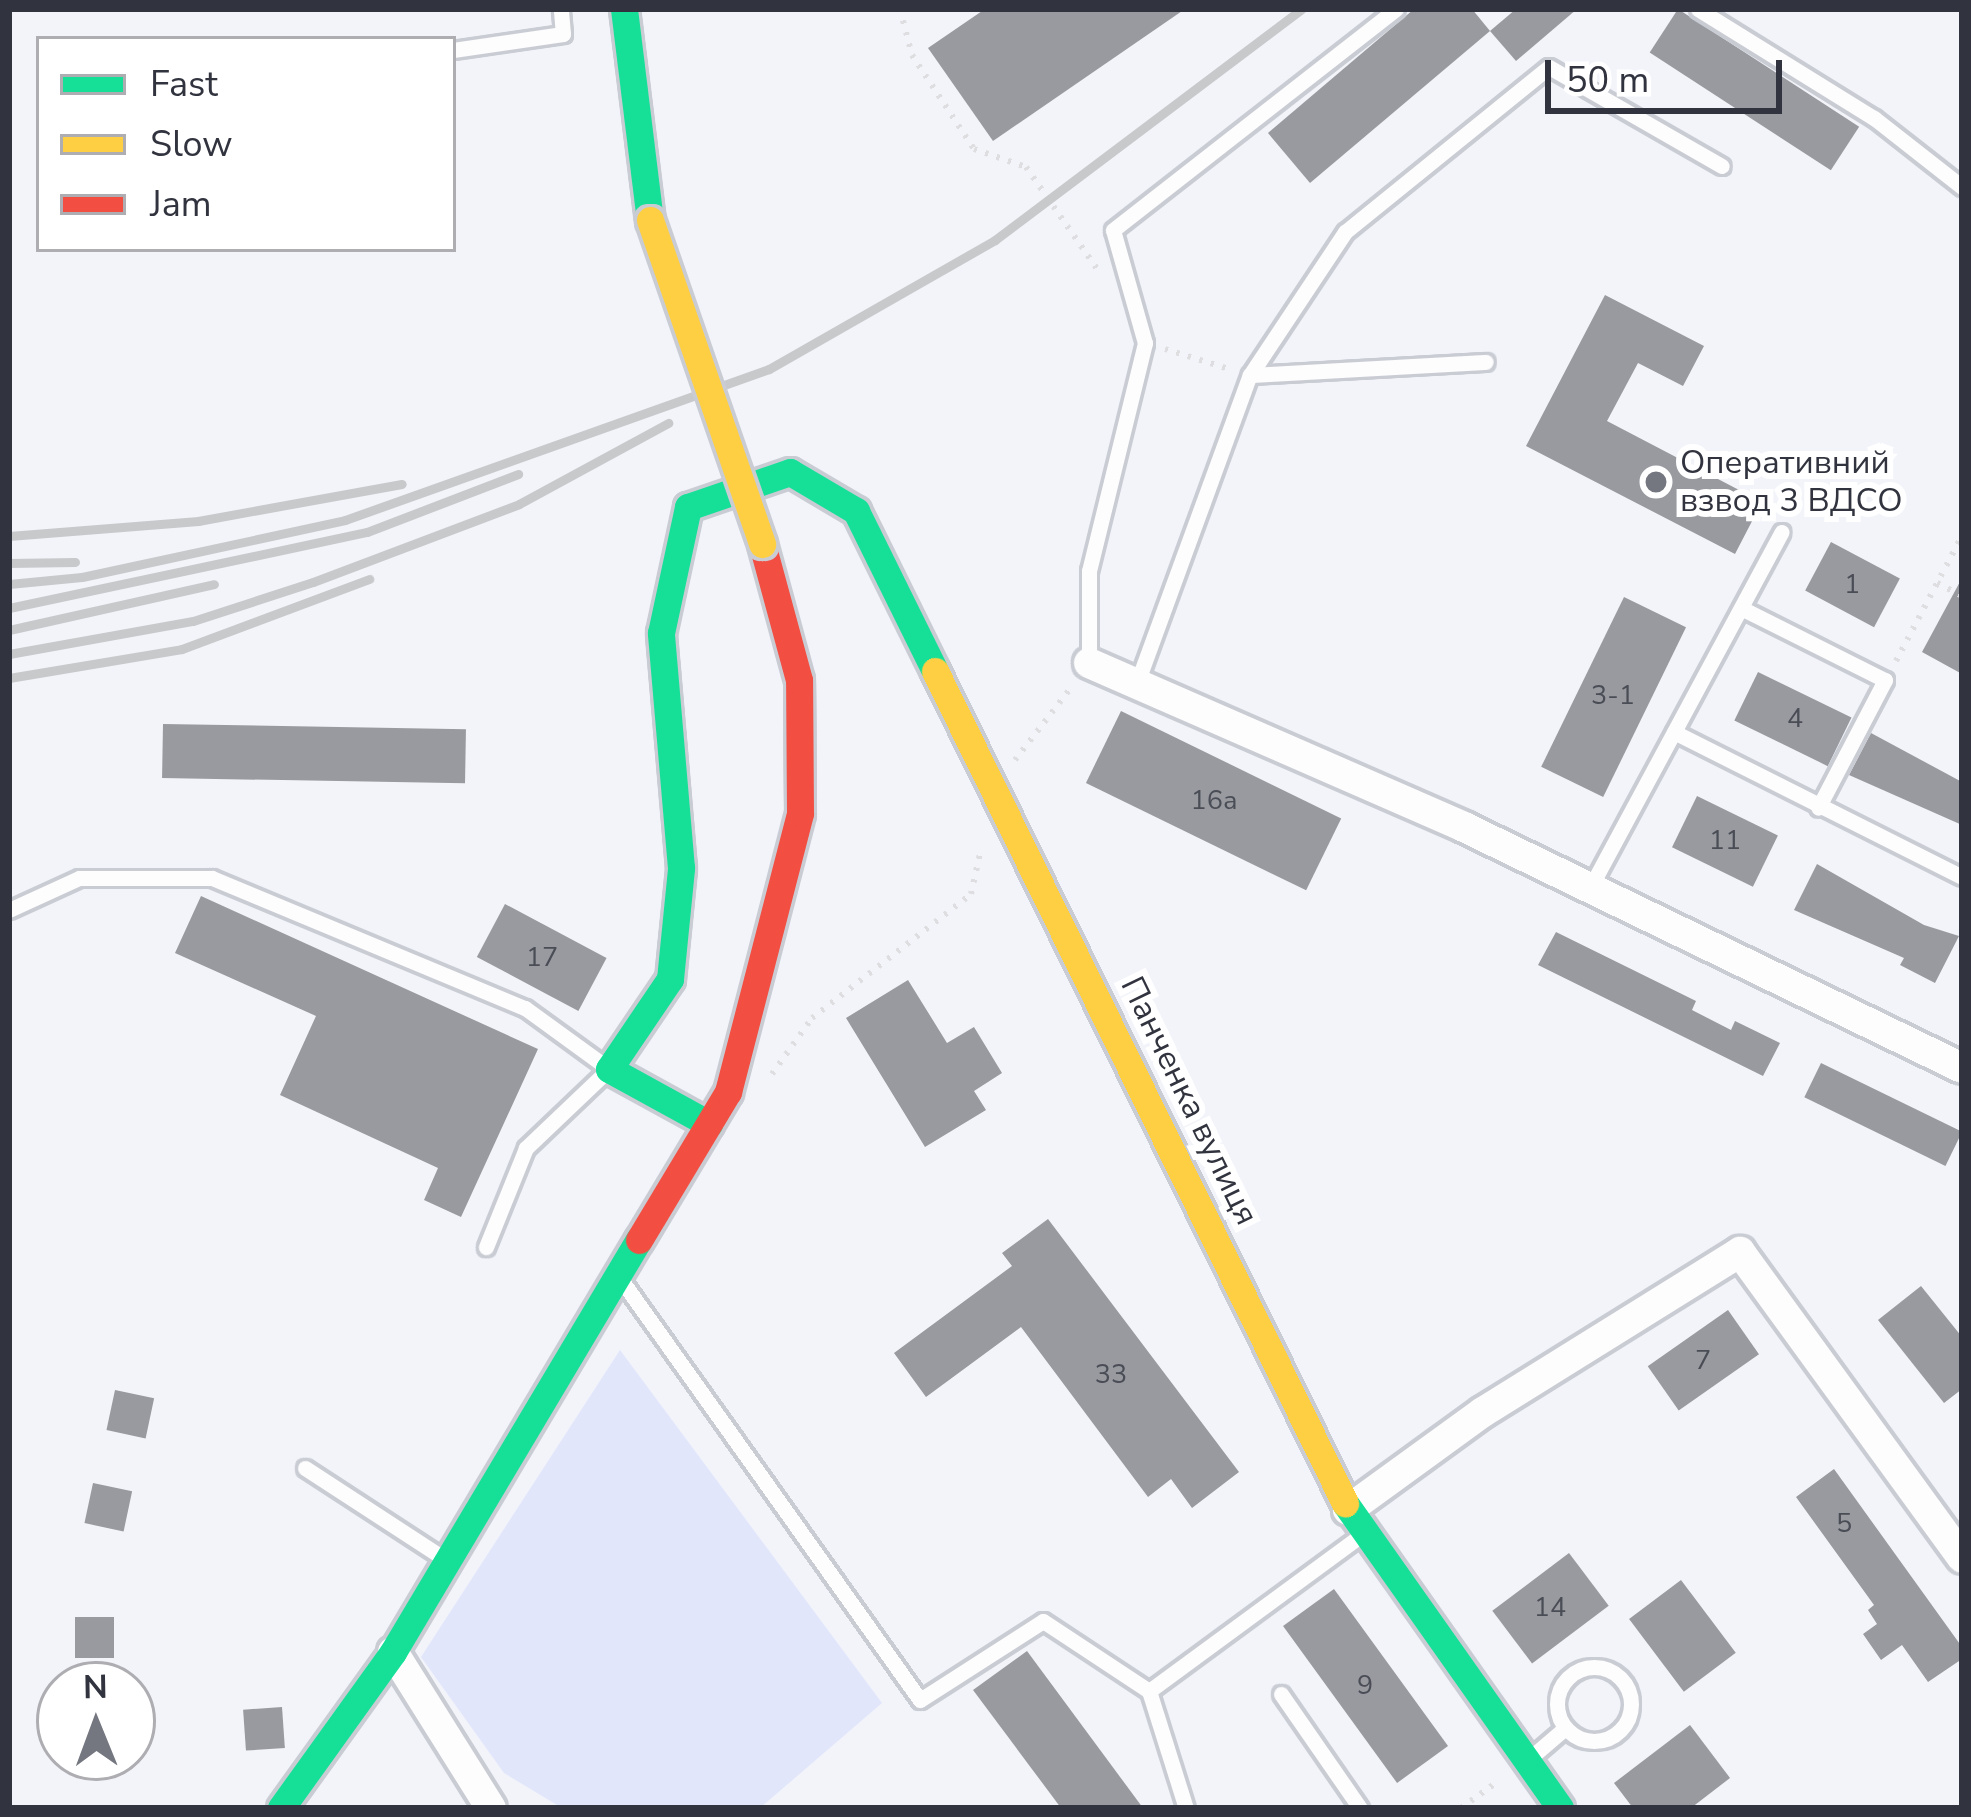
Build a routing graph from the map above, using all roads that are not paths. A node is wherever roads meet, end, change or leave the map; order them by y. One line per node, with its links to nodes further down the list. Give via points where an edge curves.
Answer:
1 (561, 9): 5 (lane, via 563,34)
2 (624, 9): 21 (street, bridge, via 650,220 762,544 799,680 800,813 728,1092)
3 (1396, 9): 12 (lane, via 1113,230 1145,343 1089,571)
4 (1698, 9): 7 (lane, via 1874,118)
5 (456, 50)
6 (1722, 166): 9 (lane, via 1549,68 1345,232)
7 (1962, 188)
8 (1486, 362): 9 (lane)
9 (1250, 376): 13 (lane)
10 (1782, 532): 11 (lane)
11 (1742, 608): 14 (lane); 15 (lane, via 1886,680)
12 (1090, 663): 13 (street)
13 (1137, 683): 17 (street)
14 (1674, 732): 15 (lane); 17 (lane)
15 (1817, 808): 16 (lane)
16 (1962, 877)
17 (1592, 886): 19 (street)
18 (9, 910): 20 (lane, via 79,878 212,878 525,1007)
19 (1962, 1068)
20 (609, 1069): 21 (street); 22 (lane, via 526,1148); 25 (street, Панченка вулиця, via 670,979 682,868 661,633 688,507 790,472 856,511)
21 (709, 1124): 23 (street)
22 (486, 1247)
23 (621, 1278): 27 (street); 29 (lane, via 920,1700 1043,1621)
24 (305, 1468): 27 (lane)
25 (1357, 1521): 26 (street, via 1484,1412 1740,1252); 29 (lane); 32 (street, Панченка вулиця)
26 (1962, 1558)
27 (448, 1562): 28 (street)
28 (393, 1652): 33 (street); 34 (street)
29 (1149, 1691): 35 (lane)
30 (1281, 1694): 36 (lane)
31 (1564, 1729): 31 (lane, via 1587,1742 1613,1737 1630,1717 1630,1691 1613,1670 1587,1666 1564,1679 1555,1704); 32 (lane)
32 (1527, 1761): 37 (street, Панченка вулиця)
33 (281, 1808)
34 (491, 1808)
35 (1186, 1808)
36 (1360, 1808)
37 (1560, 1808)

